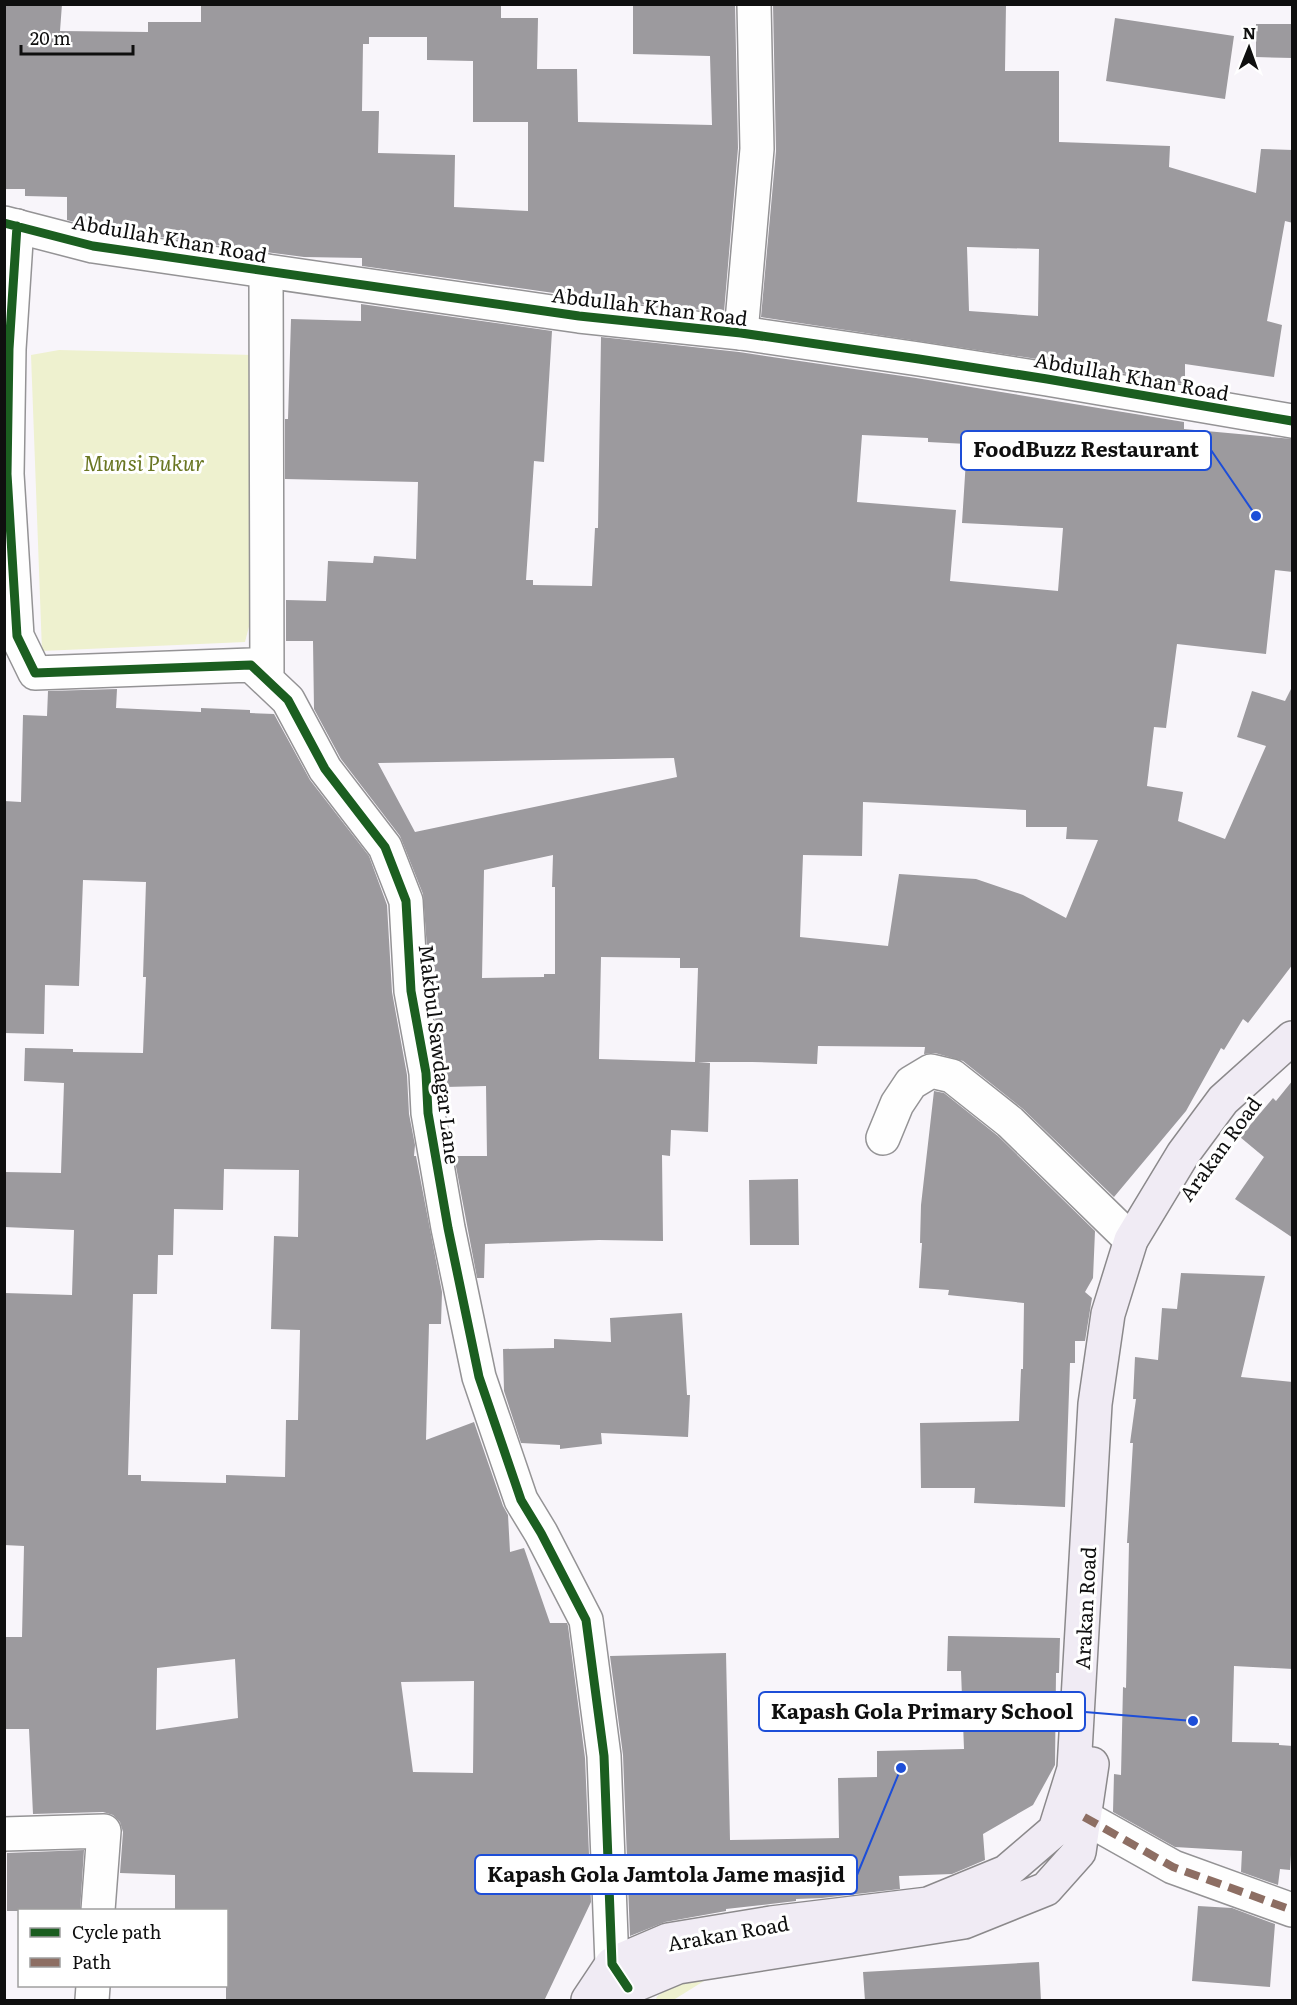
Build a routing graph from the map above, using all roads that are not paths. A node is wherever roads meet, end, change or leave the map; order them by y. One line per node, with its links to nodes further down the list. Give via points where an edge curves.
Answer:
1 (754, 4): 4 (street, via 757,149)
2 (11, 225): 3 (street, Abdullah Khan Road, via 93,246); 6 (street, Makbul Sawdagar Lane, via 7,474 17,636 35,673 251,664)
3 (266, 271): 4 (street, Abdullah Khan Road, via 579,316); 6 (street)
4 (741, 333): 5 (street, Abdullah Khan Road)
5 (1293, 421)
6 (267, 679): 15 (street, Makbul Sawdagar Lane, via 288,700 324,769 386,847 406,901 411,991 426,1073 428,1113 479,1377 521,1500 586,1620 604,1756)
7 (1293, 1038): 10 (main road, Arakan Road, via 1223,1100 1183,1154)
8 (1293, 1064): 11 (main road, Arakan Road, via 1250,1100 1196,1174 1150,1251 1124,1308 1113,1371 1092,1774)
9 (883, 1138): 10 (street, via 911,1083 931,1071 952,1076 1010,1122)
10 (1131, 1239): 15 (main road, Arakan Road, via 1108,1314 1095,1404 1074,1769 1055,1830 1006,1872 928,1904 668,1940)
11 (1084, 1816): 14 (street, via 1173,1867); 15 (main road, Arakan Road, via 1078,1852 1046,1888 964,1922 678,1967)
12 (4, 1833): 13 (street, via 104,1831)
13 (98, 1909)
14 (1293, 1910)
15 (620, 1984): 16 (main road)
16 (588, 2001)

